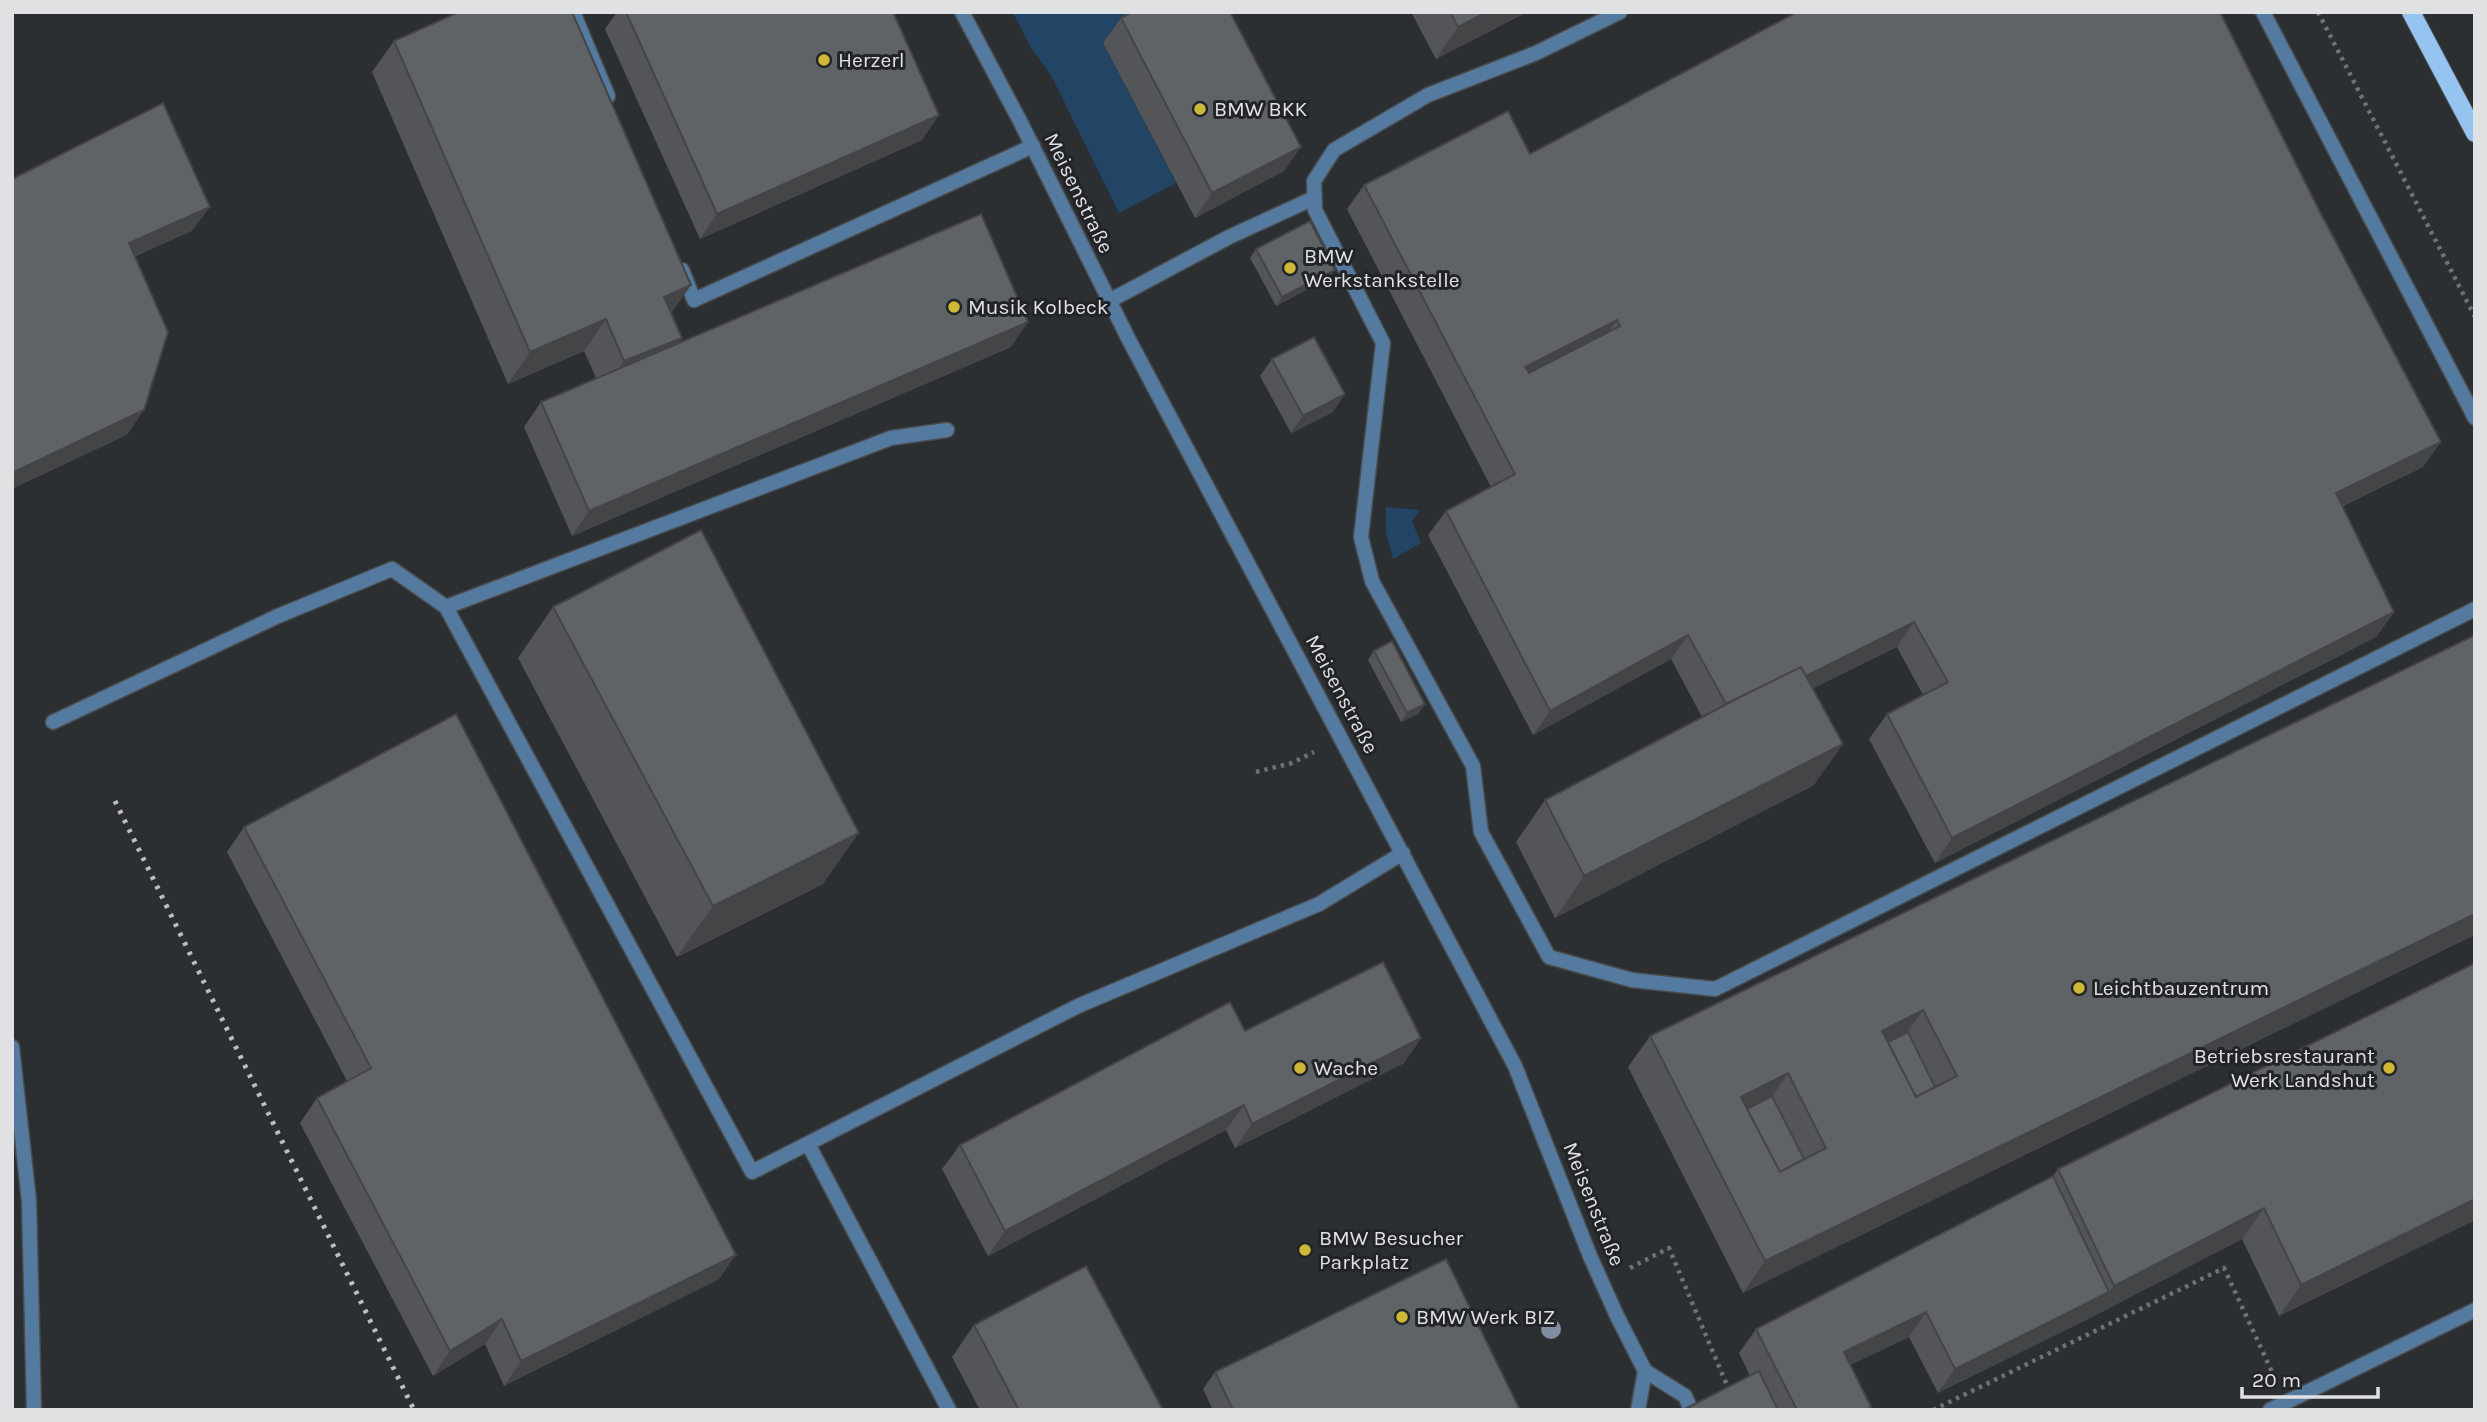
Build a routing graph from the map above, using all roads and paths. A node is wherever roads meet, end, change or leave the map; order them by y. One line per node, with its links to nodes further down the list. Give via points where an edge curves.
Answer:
1 (573, 12): 7 (street)
2 (962, 12): 9 (street, Meisenstraße)
3 (1620, 12): 10 (street, via 1536,53 1428,95 1334,150 1314,181)
4 (2263, 12): 14 (street)
5 (2318, 12): 13 (path)
6 (2411, 12): 8 (main road)
7 (615, 112)
8 (2475, 132)
9 (1033, 146): 11 (street, via 694,300); 12 (street, Meisenstraße)
10 (1314, 198): 12 (street); 17 (street, via 1315,210 1383,343 1361,537 1373,581 1473,766 1481,832 1549,957 1632,980 1715,989)
11 (679, 262)
12 (1109, 300): 19 (street, Meisenstraße)
13 (2475, 317)
14 (2475, 418)
15 (947, 430): 16 (street, via 891,438)
16 (446, 607): 18 (street, via 392,569 278,616); 23 (street, via 752,1172)
17 (2475, 609)
18 (53, 722)
19 (1342, 739): 20 (path, via 1292,763); 21 (street, Meisenstraße)
20 (1256, 772)
21 (1403, 853): 23 (street, via 1319,904 1078,1006); 24 (street, Meisenstraße, via 1515,1066)
22 (12, 1047): 29 (street, via 29,1201)
23 (808, 1144): 30 (street)
24 (1602, 1282): 26 (street, Meisenstraße); 27 (path, via 1669,1248)
25 (2475, 1310): 28 (street)
26 (1645, 1371): 31 (street); 32 (street, via 1685,1396)
27 (1733, 1397)
28 (2286, 1403): 33 (path, via 2224,1268); 34 (street)
29 (34, 1410)
30 (949, 1410)
31 (1638, 1410)
32 (1691, 1410)
33 (1933, 1410)
34 (2270, 1410)

